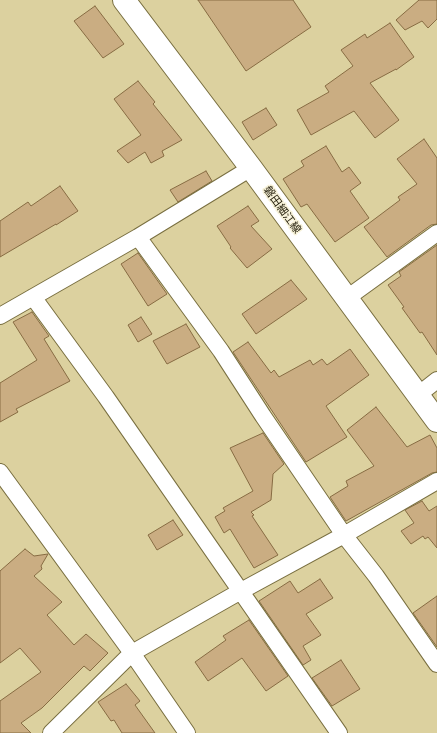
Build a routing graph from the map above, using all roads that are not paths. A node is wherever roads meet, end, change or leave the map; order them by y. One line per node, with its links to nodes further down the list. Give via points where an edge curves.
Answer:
1 (124, 0): 2 (main road, 磐田細江線)
2 (251, 168): 4 (street); 6 (main road, 磐田細江線)
3 (437, 233): 6 (street)
4 (138, 237): 5 (street); 13 (street, via 221,351)
5 (33, 297): 7 (street); 14 (street)
6 (347, 298): 9 (main road, 磐田細江線)
7 (0, 316)
8 (437, 380): 9 (street)
9 (418, 395): 10 (main road, 磐田細江線)
10 (437, 421)
11 (0, 472): 15 (street)
12 (437, 481): 13 (street)
13 (344, 535): 14 (street); 16 (street)
14 (241, 590): 15 (street); 19 (street)
15 (132, 653): 17 (street); 18 (street)
16 (437, 664)
17 (51, 733)
18 (187, 733)
19 (339, 733)

